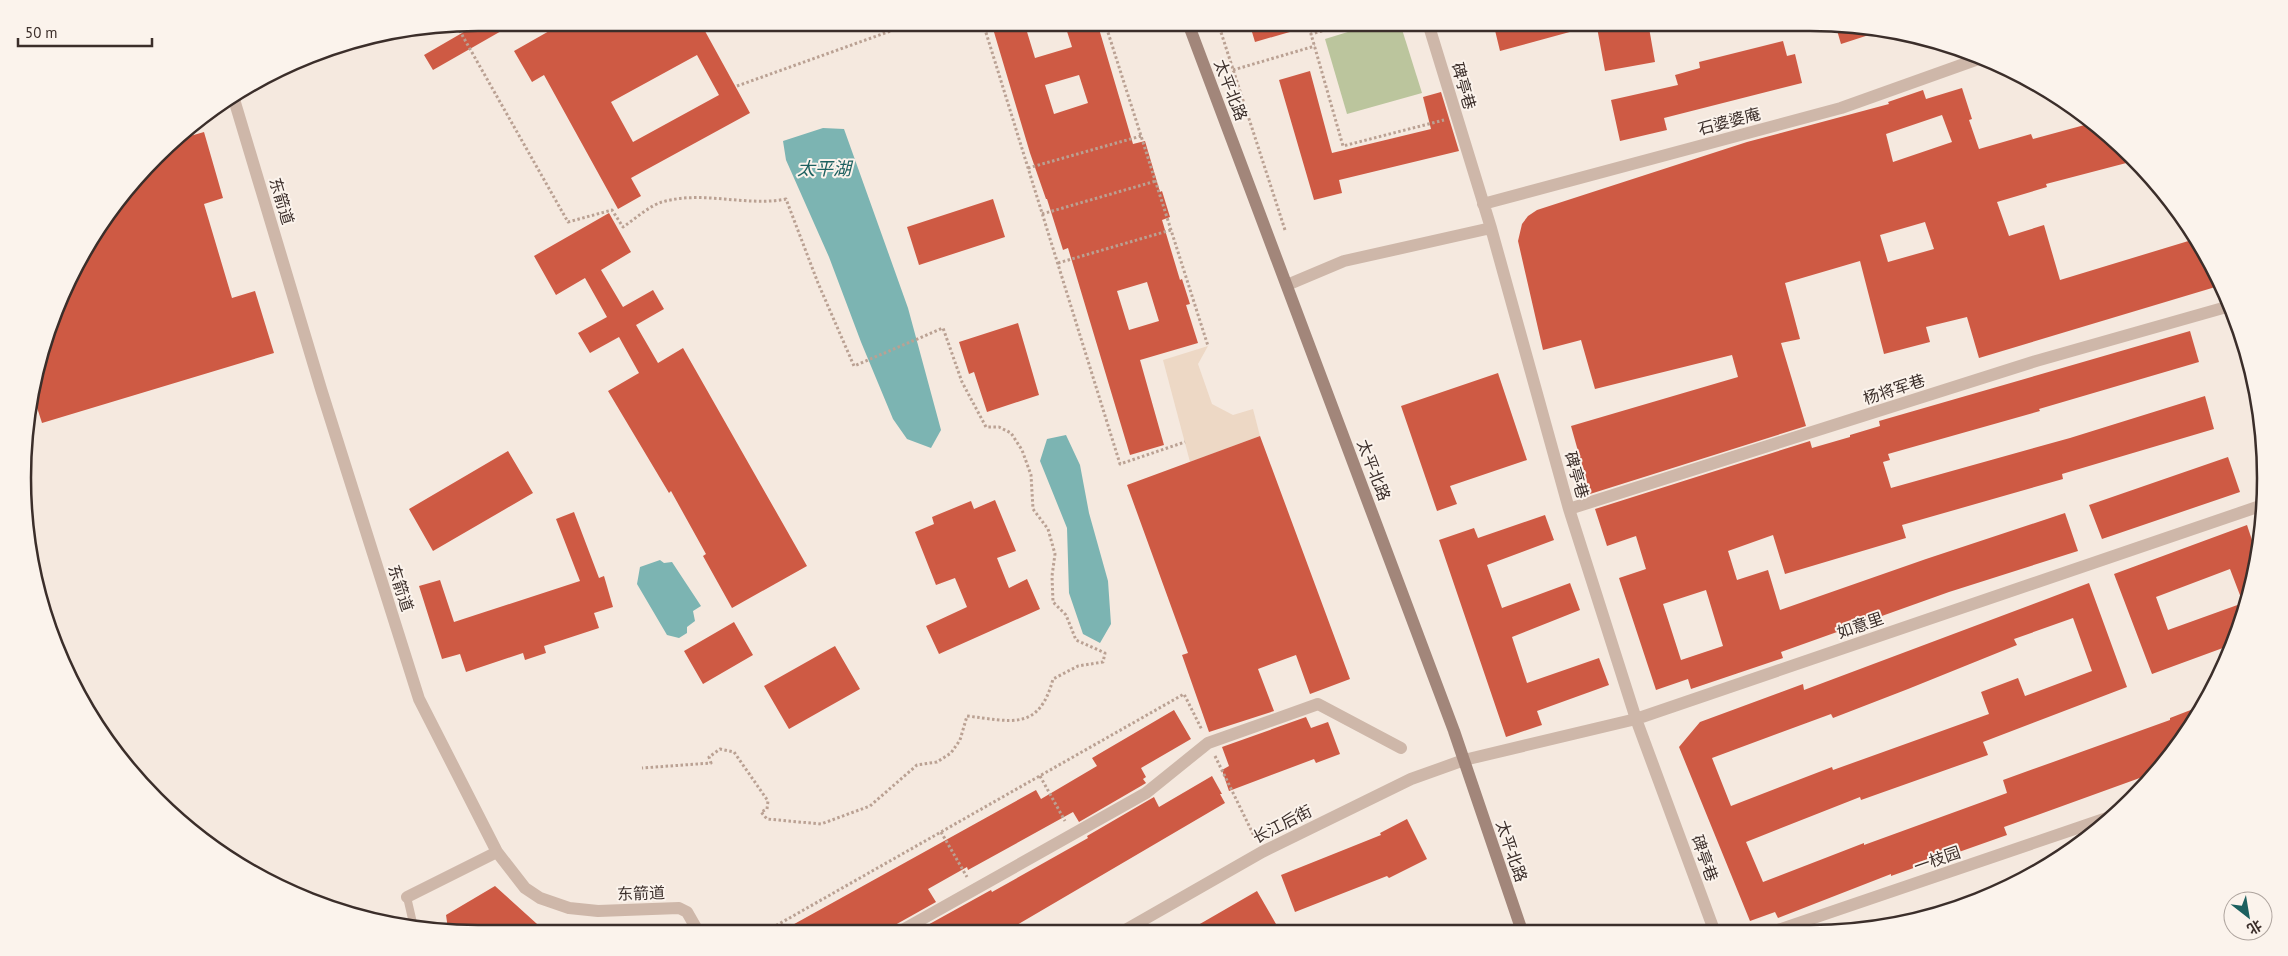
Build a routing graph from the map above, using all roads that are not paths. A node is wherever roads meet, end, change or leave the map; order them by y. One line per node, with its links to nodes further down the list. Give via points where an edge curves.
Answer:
1 (1191, 31): 7 (main road, 太平北路)
2 (1431, 31): 5 (street, 碑亭巷)
3 (1971, 61): 5 (street, 石婆婆庵, via 1841,108)
4 (236, 103): 15 (street, 东箭道, via 419,699)
5 (1483, 204): 6 (street, 碑亭巷)
6 (1491, 228): 7 (street, via 1344,261); 10 (street, 碑亭巷)
7 (1287, 285): 13 (main road, 太平北路)
8 (2223, 308): 10 (street, 杨将军巷, via 2036,361)
9 (2256, 507): 11 (street, 如意里)
10 (1569, 509): 11 (street, 碑亭巷)
11 (1636, 719): 13 (street, 如意里); 22 (street, 碑亭巷)
12 (1401, 748): 19 (street, via 1318,704 1208,743 1146,793)
13 (1464, 760): 20 (street, 长江后街, via 1411,779 1262,852); 21 (main road, 太平北路)
14 (2094, 822): 23 (street, 一枝园)
15 (497, 852): 16 (street); 18 (street, 东箭道, via 524,888 540,898 570,908 598,911 679,908 687,912)
16 (407, 897): 17 (lane)
17 (412, 920)
18 (694, 925)
19 (912, 925)
20 (1134, 925)
21 (1520, 925)
22 (1712, 925)
23 (1793, 925)

